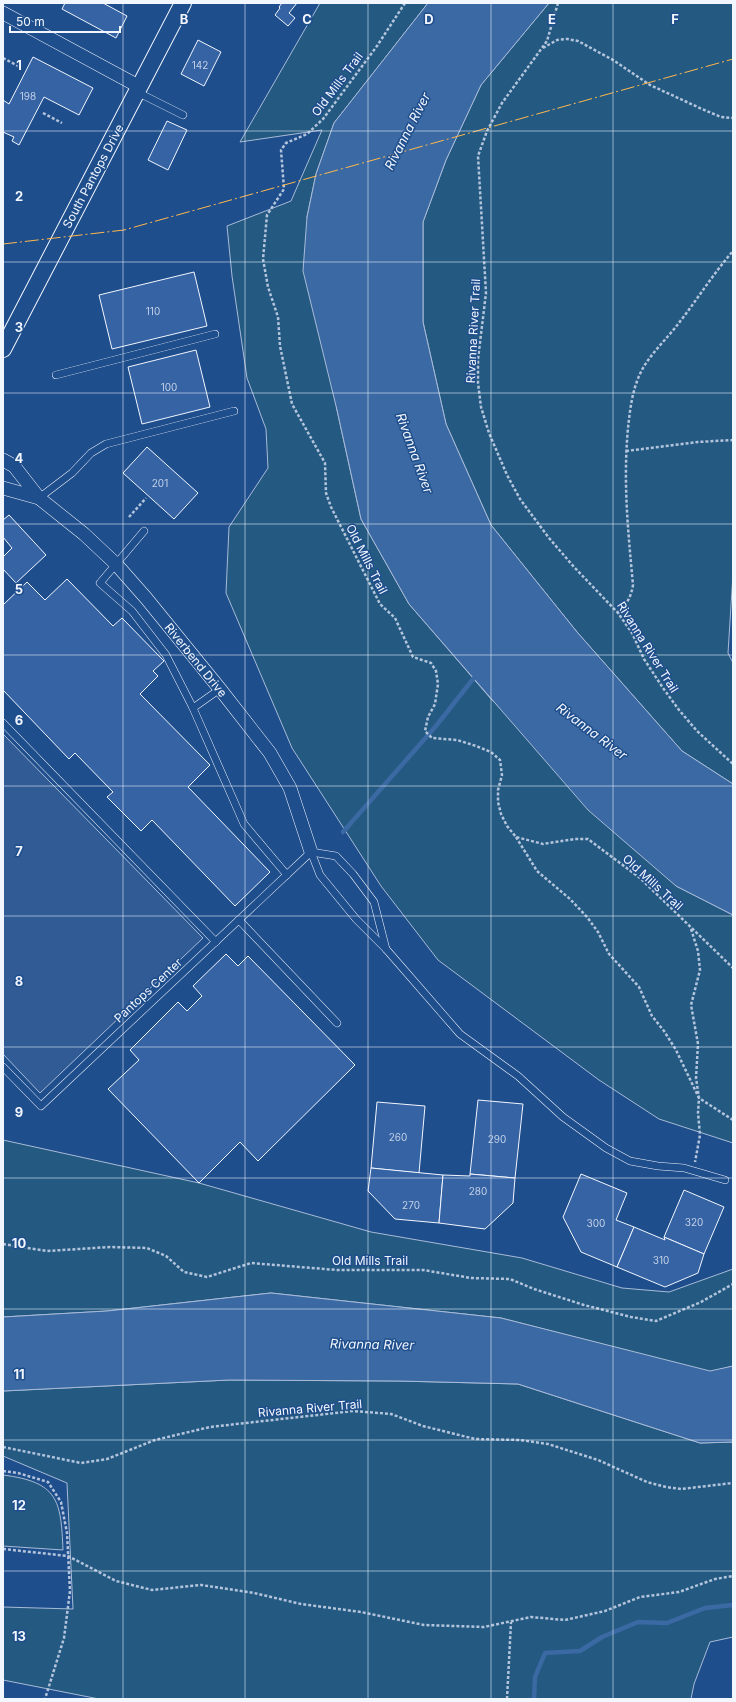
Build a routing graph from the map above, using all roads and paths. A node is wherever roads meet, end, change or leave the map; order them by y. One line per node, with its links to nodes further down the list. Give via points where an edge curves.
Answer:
1 (184, 3): 8 (street, South Pantops Drive)
2 (405, 3): 32 (path, Old Mills Trail, via 323,120 307,134 286,143 281,150 284,189 267,215 263,259 268,287 278,317 280,346 292,404 325,463 326,493 331,507 380,604 395,618 413,657 430,663 436,671 438,684 435,704 428,717 425,731 432,738 457,740 492,752 500,760 502,775 498,802 507,826)
3 (558, 3): 5 (path, Rivanna River Trail, via 547,41)
4 (3, 13): 8 (street)
5 (542, 49): 11 (path, via 557,40 578,41 613,60 650,86 721,117); 27 (path, Rivanna River Trail, via 502,103 487,130 478,156 486,293 478,359 481,407 489,433 520,499 549,538)
6 (3, 58): 7 (path)
7 (20, 67)
8 (138, 90): 10 (lane); 15 (street, South Pantops Drive)
9 (44, 113): 12 (path)
10 (183, 114)
11 (733, 118)
12 (62, 123)
13 (733, 251): 19 (path, via 640,372 635,385)
14 (215, 334): 16 (lane)
15 (3, 349)
16 (56, 375)
17 (234, 411): 22 (lane, via 106,444 91,453 72,473)
18 (733, 440): 19 (path)
19 (626, 451): 27 (path, via 626,516 633,585 626,604)
20 (3, 460): 22 (street, Riverbend Drive, via 14,466)
21 (3, 488): 22 (street, Riverbend Drive)
22 (39, 498): 26 (street, Riverbend Drive)
23 (146, 498): 24 (path)
24 (129, 517)
25 (144, 531): 26 (lane)
26 (116, 564): 28 (street, Riverbend Drive); 29 (lane, via 100,583 132,611 166,655)
27 (618, 613): 31 (path, Rivanna River Trail, via 632,633 644,659 679,710 697,731)
28 (220, 689): 29 (lane); 33 (street, Riverbend Drive, via 270,753 290,788)
29 (193, 708): 34 (lane, via 244,824)
30 (3, 723): 37 (lane)
31 (733, 764)
32 (516, 837): 36 (path, Old Mills Trail, via 543,844 588,839 640,878); 42 (path, via 537,871 587,917 609,954 639,987 652,1016 676,1050)
33 (311, 852): 34 (lane, Pantops Center); 38 (lane, via 320,875 356,919); 38 (lane, via 336,856 353,874 374,902)
34 (287, 875): 35 (lane, Pantops Center)
35 (239, 920): 37 (lane, Pantops Center); 40 (lane)
36 (691, 928): 39 (path, Old Mills Trail); 42 (path, via 698,951 700,970 691,1005 698,1044 696,1078)
37 (216, 942): 41 (lane, Pantops Center, via 41,1106)
38 (386, 949): 44 (lane, via 460,1034 518,1076 563,1117 606,1148 630,1161)
39 (733, 968)
40 (337, 1023)
41 (3, 1066)
42 (699, 1098): 43 (path); 44 (path, via 700,1134)
43 (733, 1120)
44 (693, 1171): 45 (lane)
45 (725, 1180)
46 (3, 1244): 47 (path, Old Mills Trail, via 47,1251 110,1247 147,1248 166,1256 184,1272 208,1277 251,1263 337,1270 423,1270 471,1278 510,1279 584,1306 656,1321 701,1302)
47 (733, 1284)
48 (3, 1448): 50 (path, Rivanna River Trail, via 81,1463 107,1459 155,1440 210,1426 353,1411 392,1414 423,1426 475,1439 520,1440 548,1444 598,1460 647,1482 666,1487 681,1489)
49 (3, 1471): 52 (path, via 48,1482 61,1502)
50 (733, 1483)
51 (3, 1549): 52 (path)
52 (68, 1556): 54 (path, via 116,1580 152,1590 201,1586 254,1593 301,1604 361,1612 424,1625 484,1628); 55 (path, via 70,1591 64,1638)
53 (733, 1576): 54 (path, via 715,1579 679,1592 640,1597 605,1611 565,1620 531,1617)
54 (511, 1622): 56 (path)
55 (45, 1699)
56 (507, 1699)

